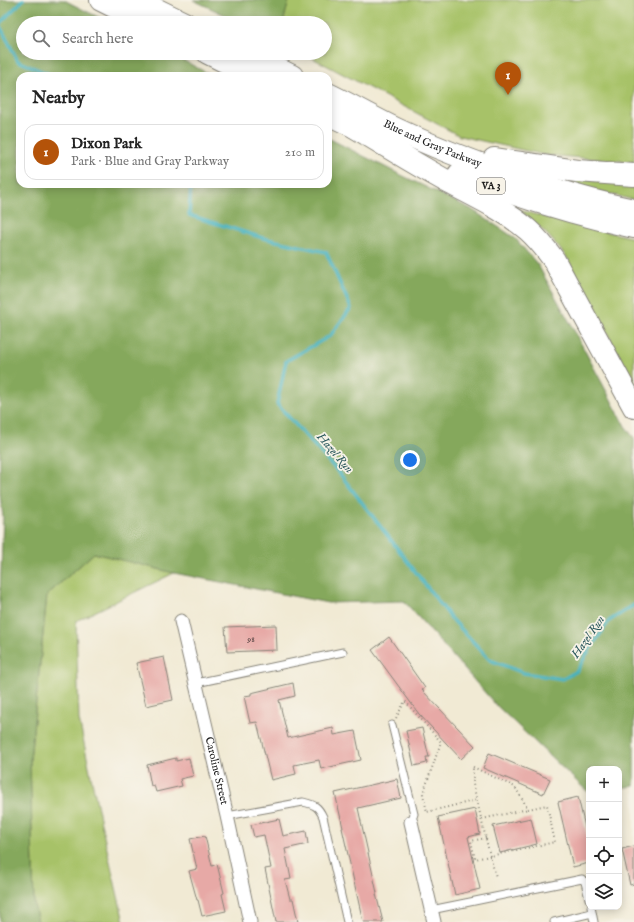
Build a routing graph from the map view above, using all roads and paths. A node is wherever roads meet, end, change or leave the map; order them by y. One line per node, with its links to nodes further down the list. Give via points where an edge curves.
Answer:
1 (101, 0): 3 (highway)
2 (137, 0): 4 (highway)
3 (133, 16)
4 (170, 16)
5 (222, 60): 7 (highway)
6 (259, 60): 8 (highway)
7 (246, 72)
8 (284, 72)
9 (332, 96): 12 (highway, Blue and Gray Parkway / VA 3)
10 (332, 116): 11 (highway, Blue and Gray Parkway / VA 3)
11 (354, 127): 15 (highway, Blue and Gray Parkway / VA 3, via 436,166 489,186 597,219); 16 (highway, via 510,216 538,240 554,260)
12 (448, 152): 13 (highway, via 577,171); 14 (highway, Blue and Gray Parkway / VA 3, via 539,185)
13 (634, 175)
14 (634, 210)
15 (634, 227)
16 (634, 408)
17 (181, 621): 19 (street, Caroline Street)
18 (343, 652): 19 (lane)
19 (196, 683): 23 (street, Caroline Street)
20 (392, 726): 21 (path, via 405,701 441,742 423,794 427,812); 25 (lane, via 414,814)
21 (477, 800): 22 (path, via 473,784 473,767 515,787); 24 (path)
22 (528, 809): 24 (path); 27 (path, via 547,805 555,842)
23 (227, 816): 32 (street, Caroline Street); 33 (lane, via 303,802 320,809)
24 (482, 820): 26 (path)
25 (411, 822): 31 (street)
26 (486, 838): 27 (path); 27 (path, via 471,841 475,859)
27 (490, 856): 28 (path)
28 (496, 877)
29 (586, 886): 31 (lane, via 582,879)
30 (591, 910): 34 (lane); 35 (lane)
31 (432, 916)
32 (250, 922)
33 (347, 922)
34 (554, 922)
35 (594, 922)

